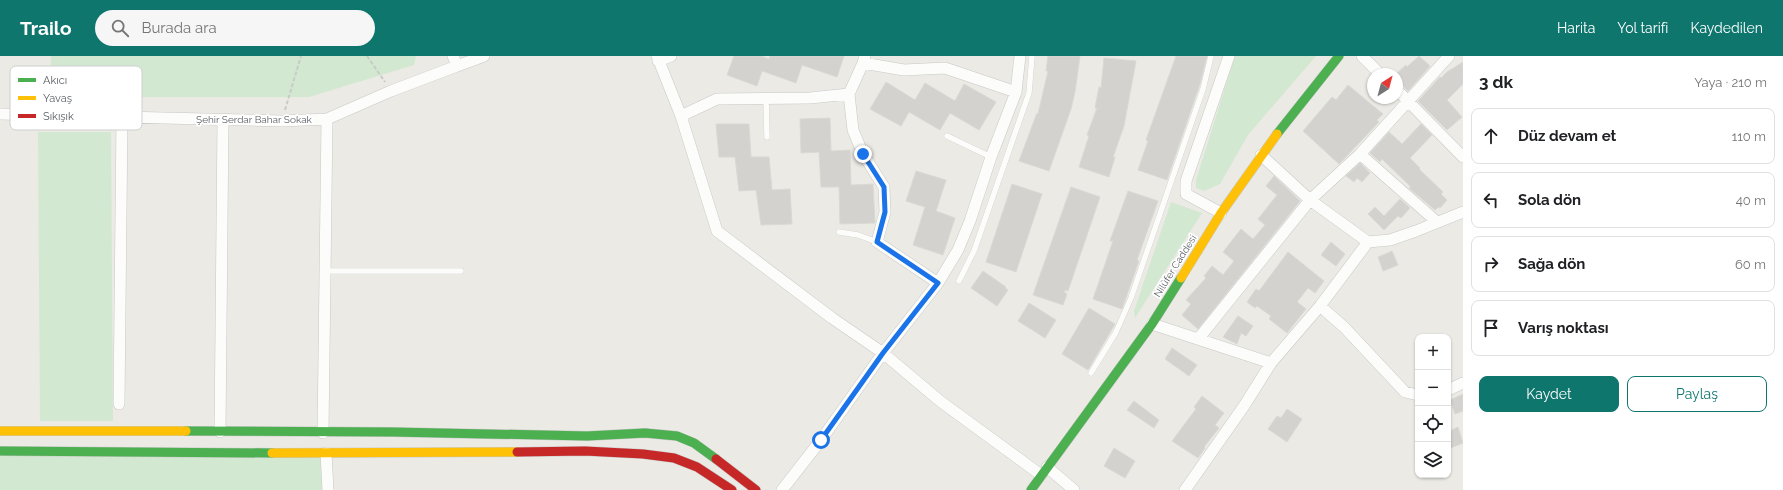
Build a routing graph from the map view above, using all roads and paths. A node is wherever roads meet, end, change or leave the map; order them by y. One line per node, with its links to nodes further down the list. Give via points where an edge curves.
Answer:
1 (301, 56): 28 (path)
2 (367, 56): 16 (path)
3 (484, 56): 14 (street, Şehir Serdar Bahar Sokak)
4 (671, 56): 12 (street)
5 (1020, 56): 17 (street)
6 (1032, 56): 45 (lane, via 1029,93 974,251)
7 (1211, 56): 52 (lane, via 1203,89 1131,298 1116,332)
8 (1229, 56): 38 (street, via 1186,181 1186,194)
9 (1339, 56): 33 (main road, Nilüfer Caddesi)
10 (1362, 56): 15 (street)
11 (1449, 56): 21 (street)
12 (657, 58): 24 (street)
13 (864, 59): 17 (street, via 904,70 945,68); 18 (street)
14 (455, 61): 16 (street, Şehir Serdar Bahar Sokak)
15 (1374, 68)
16 (391, 91): 26 (street, Şehir Serdar Bahar Sokak)
17 (1016, 92): 34 (street)
18 (849, 94): 20 (street); 41 (street, via 853,130 863,154 884,187 885,212)
19 (1403, 95): 21 (street)
20 (766, 99): 24 (street, via 717,99); 31 (lane)
21 (1408, 100): 32 (street); 35 (street)
22 (0, 114): 23 (street, Şehir Serdar Bahar Sokak)
23 (10, 114)
24 (681, 116): 50 (street, via 717,232)
25 (142, 118): 27 (street, Şehir Serdar Bahar Sokak)
26 (327, 119): 28 (street, Şehir Serdar Bahar Sokak); 44 (street)
27 (223, 120): 28 (street, Şehir Serdar Bahar Sokak); 58 (street)
28 (282, 121)
29 (122, 130): 56 (street)
30 (947, 136): 34 (lane)
31 (767, 137)
32 (1360, 154): 36 (street); 39 (street)
33 (1261, 155): 36 (street); 38 (main road, Nilüfer Caddesi)
34 (991, 157): 46 (street, via 970,222 958,250)
35 (1463, 157)
36 (1310, 200): 42 (street); 49 (street)
37 (1463, 212): 39 (street)
38 (1221, 213): 48 (main road, Nilüfer Caddesi)
39 (1437, 222): 42 (street, via 1390,240)
40 (839, 232): 41 (lane)
41 (877, 242): 46 (street)
42 (1368, 242): 47 (street)
43 (461, 270): 44 (lane)
44 (325, 271): 59 (street)
45 (959, 281)
46 (938, 283): 50 (street)
47 (1320, 306): 51 (street); 55 (street, via 1344,327 1405,392)
48 (1152, 324): 49 (street); 62 (main road, Nilüfer Caddesi)
49 (1200, 338): 51 (street)
50 (883, 353): 62 (street, via 940,401); 66 (street)
51 (1271, 362): 69 (street, via 1244,406)
52 (1091, 373)
53 (1463, 383): 54 (street)
54 (1451, 389)
55 (1415, 394)
56 (118, 404)
57 (0, 431): 58 (main road)
58 (220, 432): 59 (main road)
59 (323, 433): 65 (main road, via 587,436 646,432 677,436 694,443)
60 (0, 451): 61 (main road)
61 (326, 453): 63 (street); 64 (main road, via 585,451 643,454 674,458 697,467)
62 (1044, 471): 67 (main road, Nilüfer Caddesi); 68 (street)
63 (328, 490)
64 (732, 490)
65 (756, 490)
66 (782, 490)
67 (1031, 490)
68 (1074, 490)
69 (1185, 490)

